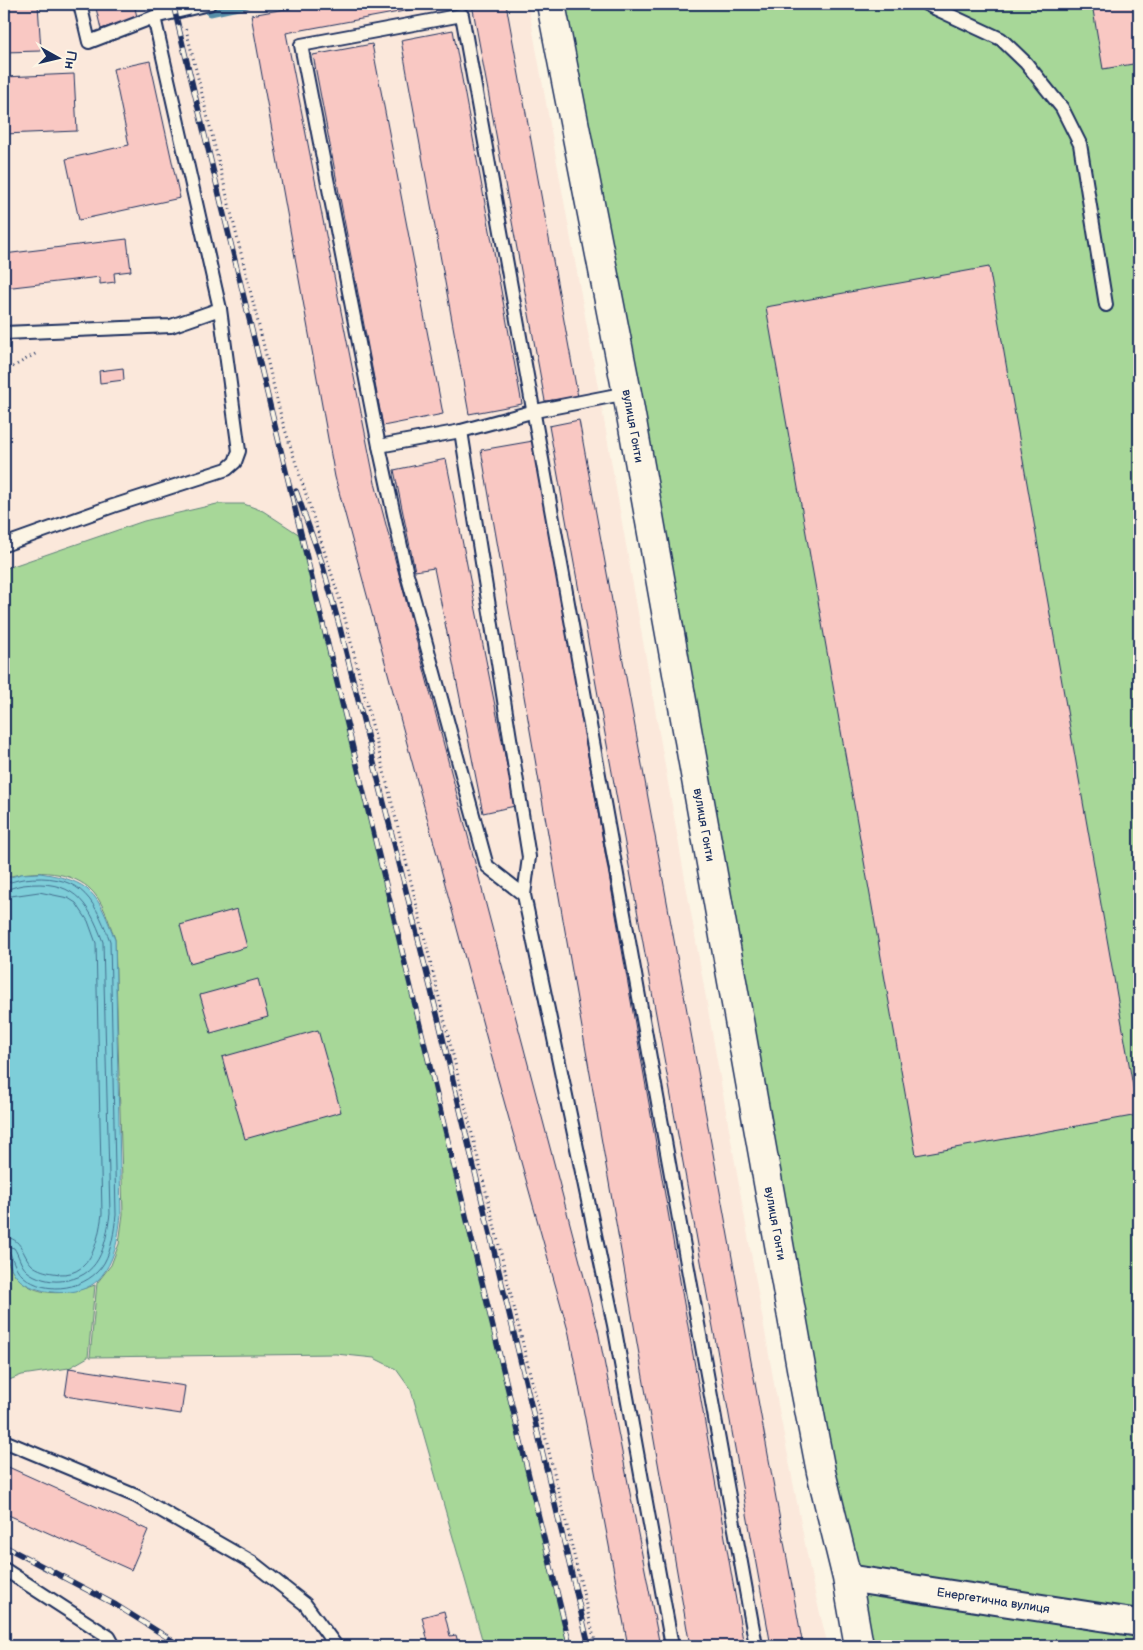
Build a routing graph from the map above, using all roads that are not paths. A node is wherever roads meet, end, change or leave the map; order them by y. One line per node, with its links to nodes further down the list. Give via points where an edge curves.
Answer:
1 (80, 4): 5 (lane, via 89,42)
2 (210, 4): 5 (lane)
3 (555, 4): 9 (street, вулиця Гонти)
4 (926, 4): 6 (lane, via 1002,39 1026,62 1062,108 1080,144)
5 (154, 17): 7 (lane)
6 (1106, 305)
7 (220, 309): 8 (lane, via 171,326); 13 (lane, via 239,451 235,462 227,469)
8 (4, 333)
9 (627, 394): 10 (lane); 17 (street, вулиця Гонти, via 802,1372 821,1472)
10 (535, 411): 11 (lane); 12 (lane, via 462,15 301,45); 22 (lane)
11 (462, 431): 12 (lane); 14 (lane, via 530,857)
12 (379, 446): 14 (lane, via 407,574 487,866)
13 (4, 545)
14 (524, 895): 21 (lane, via 614,1325)
15 (4, 1441): 20 (lane, via 136,1496 253,1564 305,1604)
16 (4, 1569): 19 (lane, via 109,1638)
17 (847, 1578): 18 (street, Енергетична вулиця); 23 (street, вулиця Гонти)
18 (1139, 1623)
19 (114, 1646)
20 (336, 1646)
21 (672, 1646)
22 (756, 1646)
23 (859, 1646)

